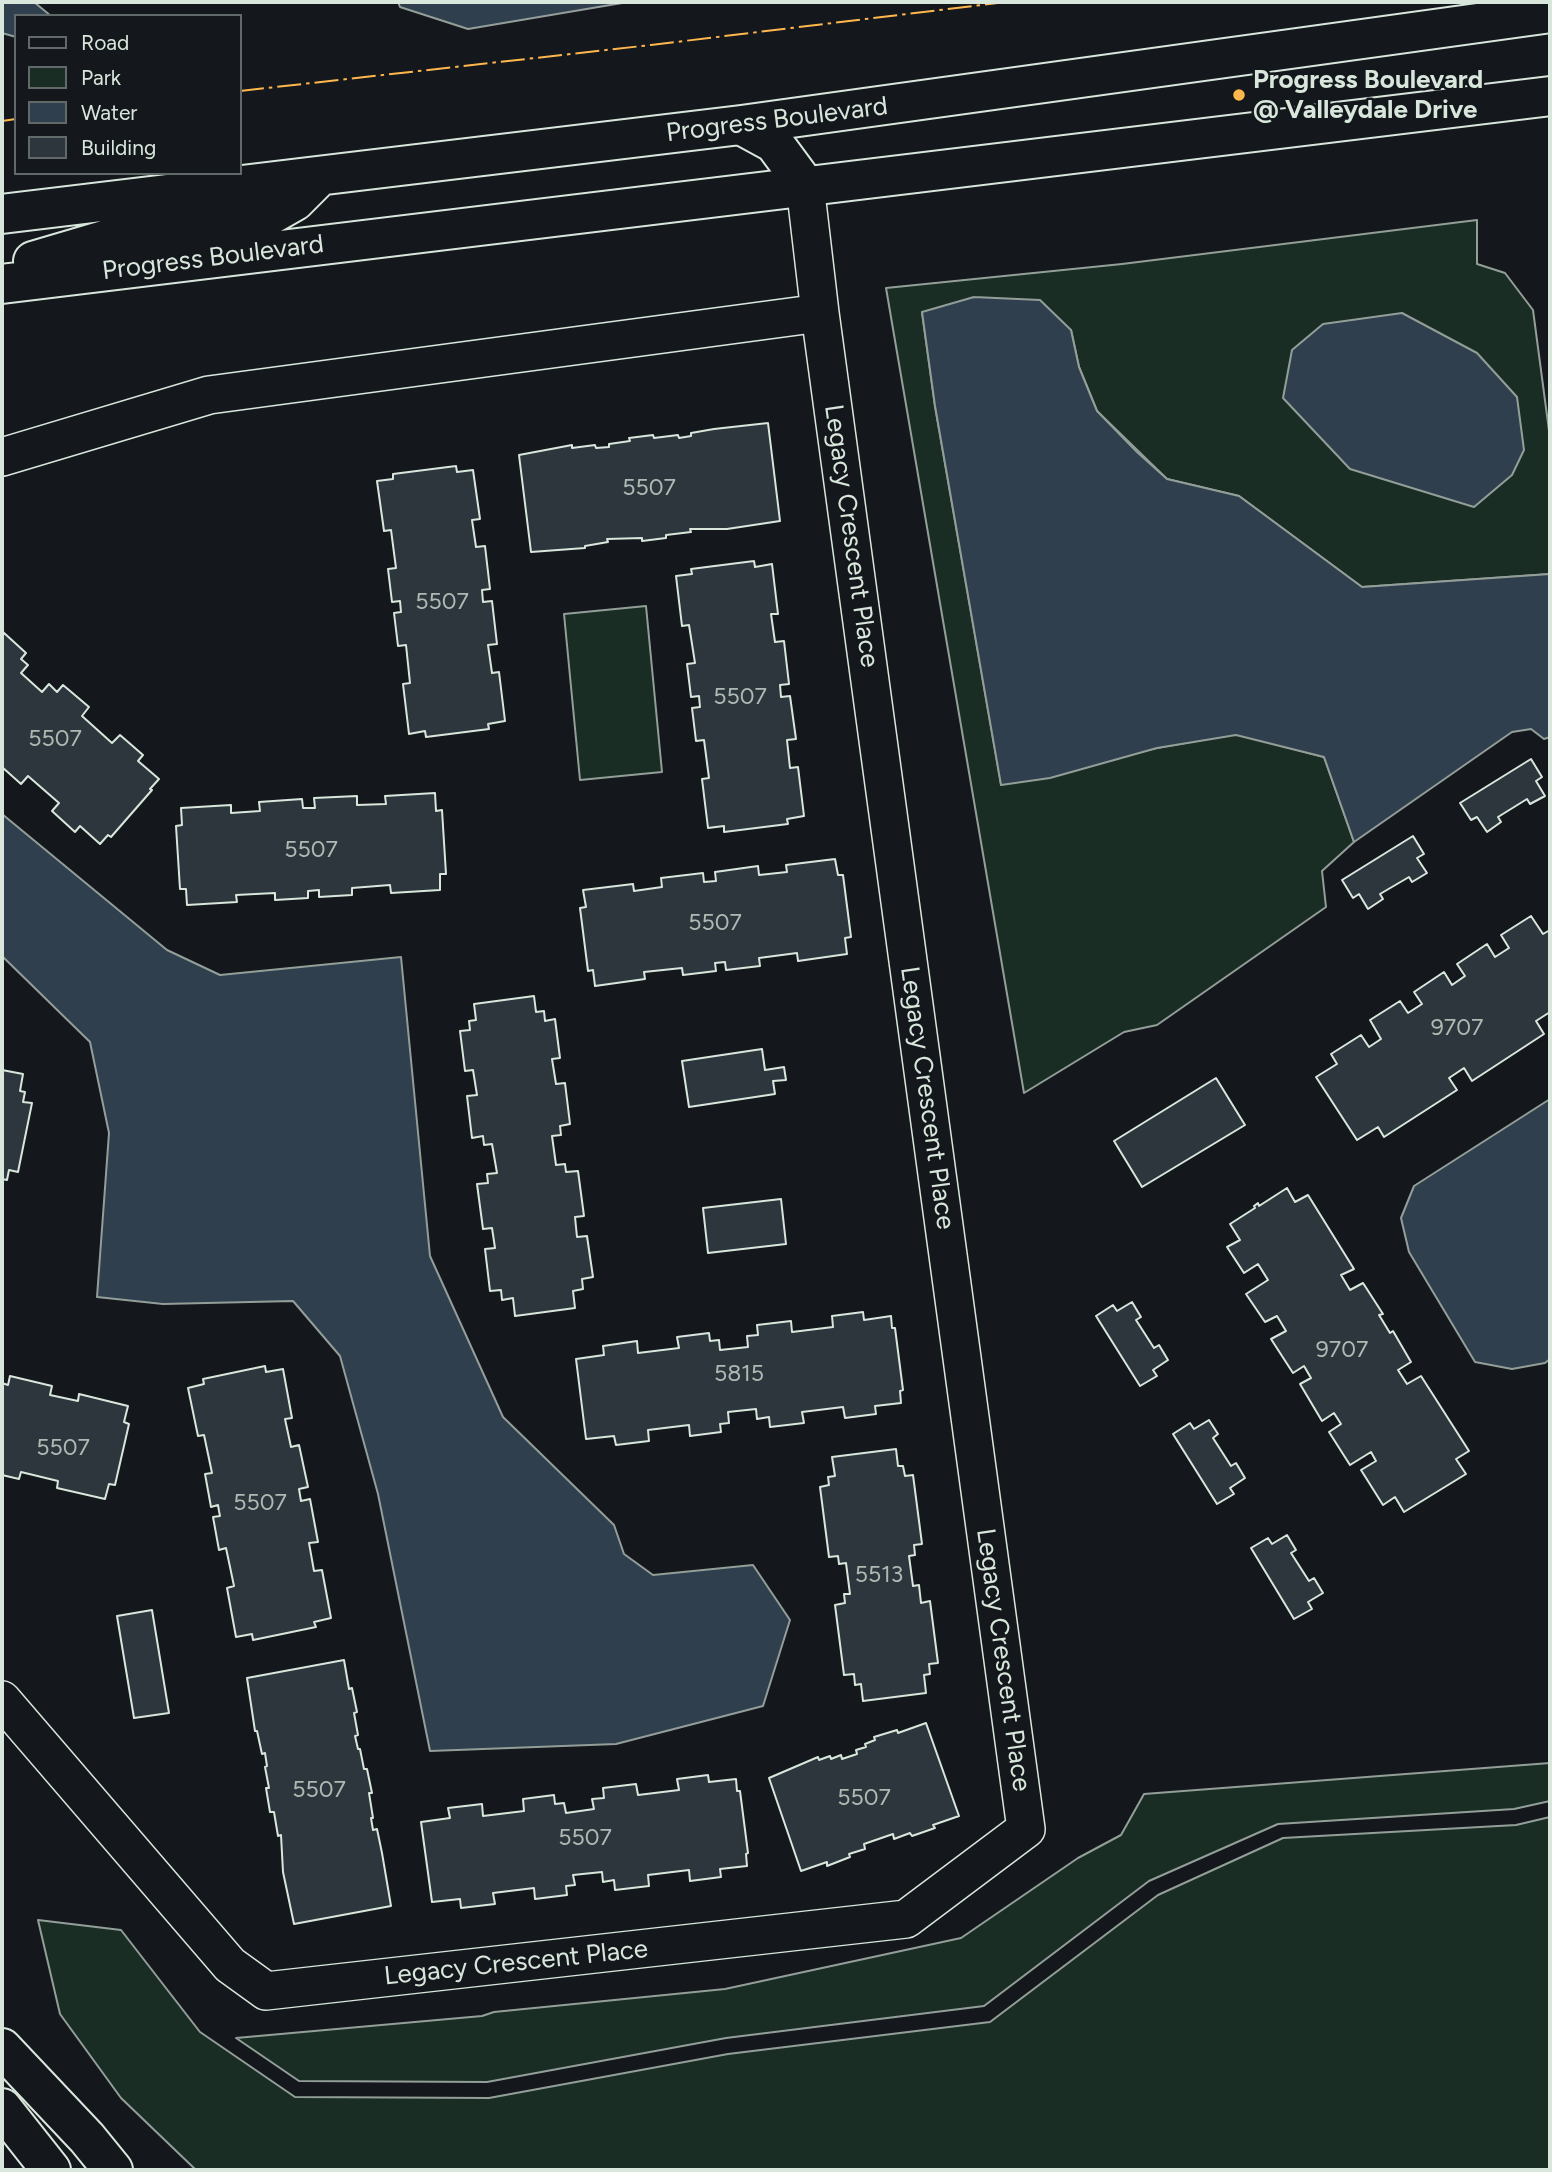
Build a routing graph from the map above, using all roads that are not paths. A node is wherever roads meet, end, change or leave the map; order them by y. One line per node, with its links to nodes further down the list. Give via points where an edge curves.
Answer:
1 (1550, 13): 3 (main road, Progress Boulevard)
2 (1550, 96): 5 (main road, Progress Boulevard)
3 (741, 125): 4 (main road, Progress Boulevard); 5 (main road, via 774,143)
4 (319, 177): 6 (main road, Progress Boulevard); 7 (main road, via 295,201 260,221 111,238 41,260)
5 (805, 185): 8 (main road, Progress Boulevard); 9 (street, Legacy Crescent Place)
6 (2, 214)
7 (2, 265)
8 (2, 284)
9 (820, 313): 10 (street, via 209,395); 11 (street, Legacy Crescent Place, via 1026,1829 906,1919 266,1991 230,1965)
10 (2, 457)
11 (2, 1700)
12 (2, 2048): 15 (main road)
13 (2, 2108): 14 (main road)
14 (51, 2170)
15 (113, 2170)

